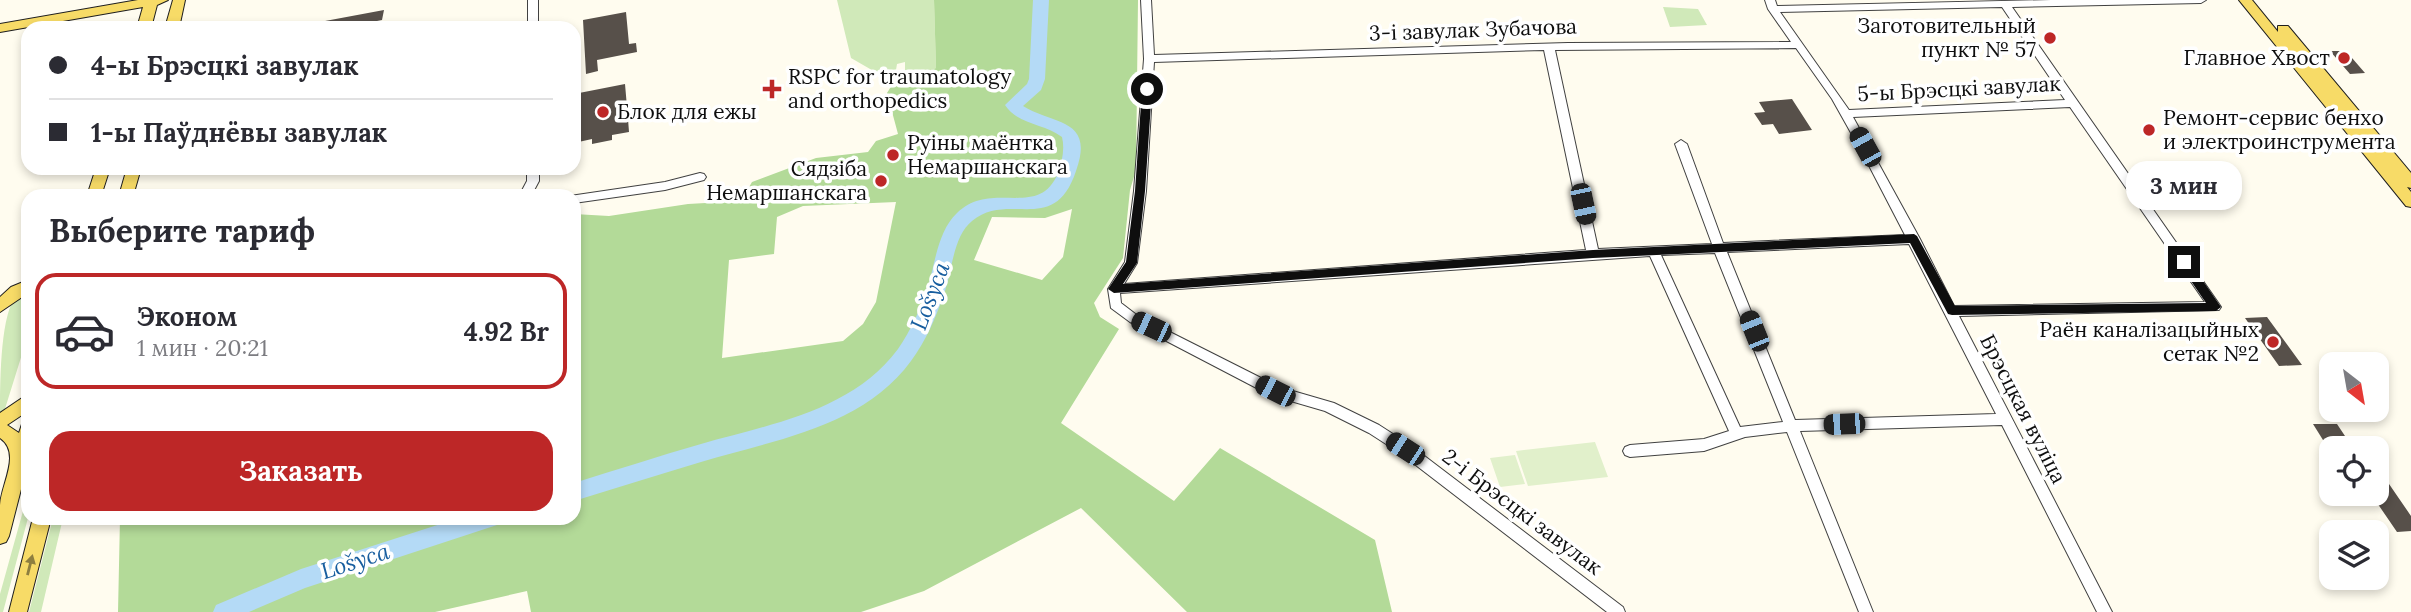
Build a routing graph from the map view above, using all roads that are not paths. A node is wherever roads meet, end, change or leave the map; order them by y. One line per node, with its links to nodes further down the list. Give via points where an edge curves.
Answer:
1 (179, 0): 13 (main road)
2 (533, 0): 14 (street)
3 (1146, 0): 19 (street)
4 (1760, 0): 9 (street, Брэсцкая вуліца)
5 (2201, 0): 10 (street)
6 (2245, 0): 20 (main road)
7 (2259, 0): 20 (main road)
8 (155, 1): 11 (main road); 12 (main road)
9 (1771, 5): 10 (street); 17 (street, Брэсцкая вуліца)
10 (2006, 5): 21 (street)
11 (40, 21)
12 (147, 21)
13 (174, 21)
14 (533, 21)
15 (21, 24): 16 (main road)
16 (0, 28)
17 (1799, 45): 18 (street, 3-і завулак Зубачова); 22 (street, Брэсцкая вуліца)
18 (1549, 47): 19 (street, 3-і завулак Зубачова); 31 (street)
19 (1149, 59): 33 (street, via 1131,263)
20 (2331, 96): 25 (main road); 27 (main road)
21 (2073, 103): 22 (street, 5-ы Брэсцкі завулак); 35 (street, via 2216,307)
22 (1847, 114): 28 (street, Брэсцкая вуліца)
23 (1681, 144): 29 (street)
24 (700, 177): 26 (street)
25 (2411, 183)
26 (581, 198)
27 (2411, 202)
28 (1914, 239): 29 (street); 35 (street, Брэсцкая вуліца)
29 (1719, 248): 30 (street); 39 (street)
30 (1654, 252): 31 (street); 41 (street)
31 (1593, 254): 33 (street)
32 (21, 289): 34 (main road)
33 (1114, 289): 48 (street, 2-і Брэсцкі завулак, via 1115,305 1134,319 1275,391 1329,407 1374,429)
34 (0, 306)
35 (1952, 311): 37 (street, Брэсцкая вуліца)
36 (21, 407): 38 (main road)
37 (2007, 419): 39 (street); 50 (street, Брэсцкая вуліца)
38 (0, 421)
39 (1793, 426): 41 (street); 49 (street)
40 (0, 430): 44 (main road, via 13,435)
41 (1737, 435): 42 (street, via 1704,445)
42 (1630, 451)
43 (21, 454): 44 (main road)
44 (18, 465): 46 (main road)
45 (40, 525): 47 (main road, one-way to 45)
46 (0, 536)
47 (18, 612)
48 (1618, 612)
49 (1866, 612)
50 (2105, 612)

